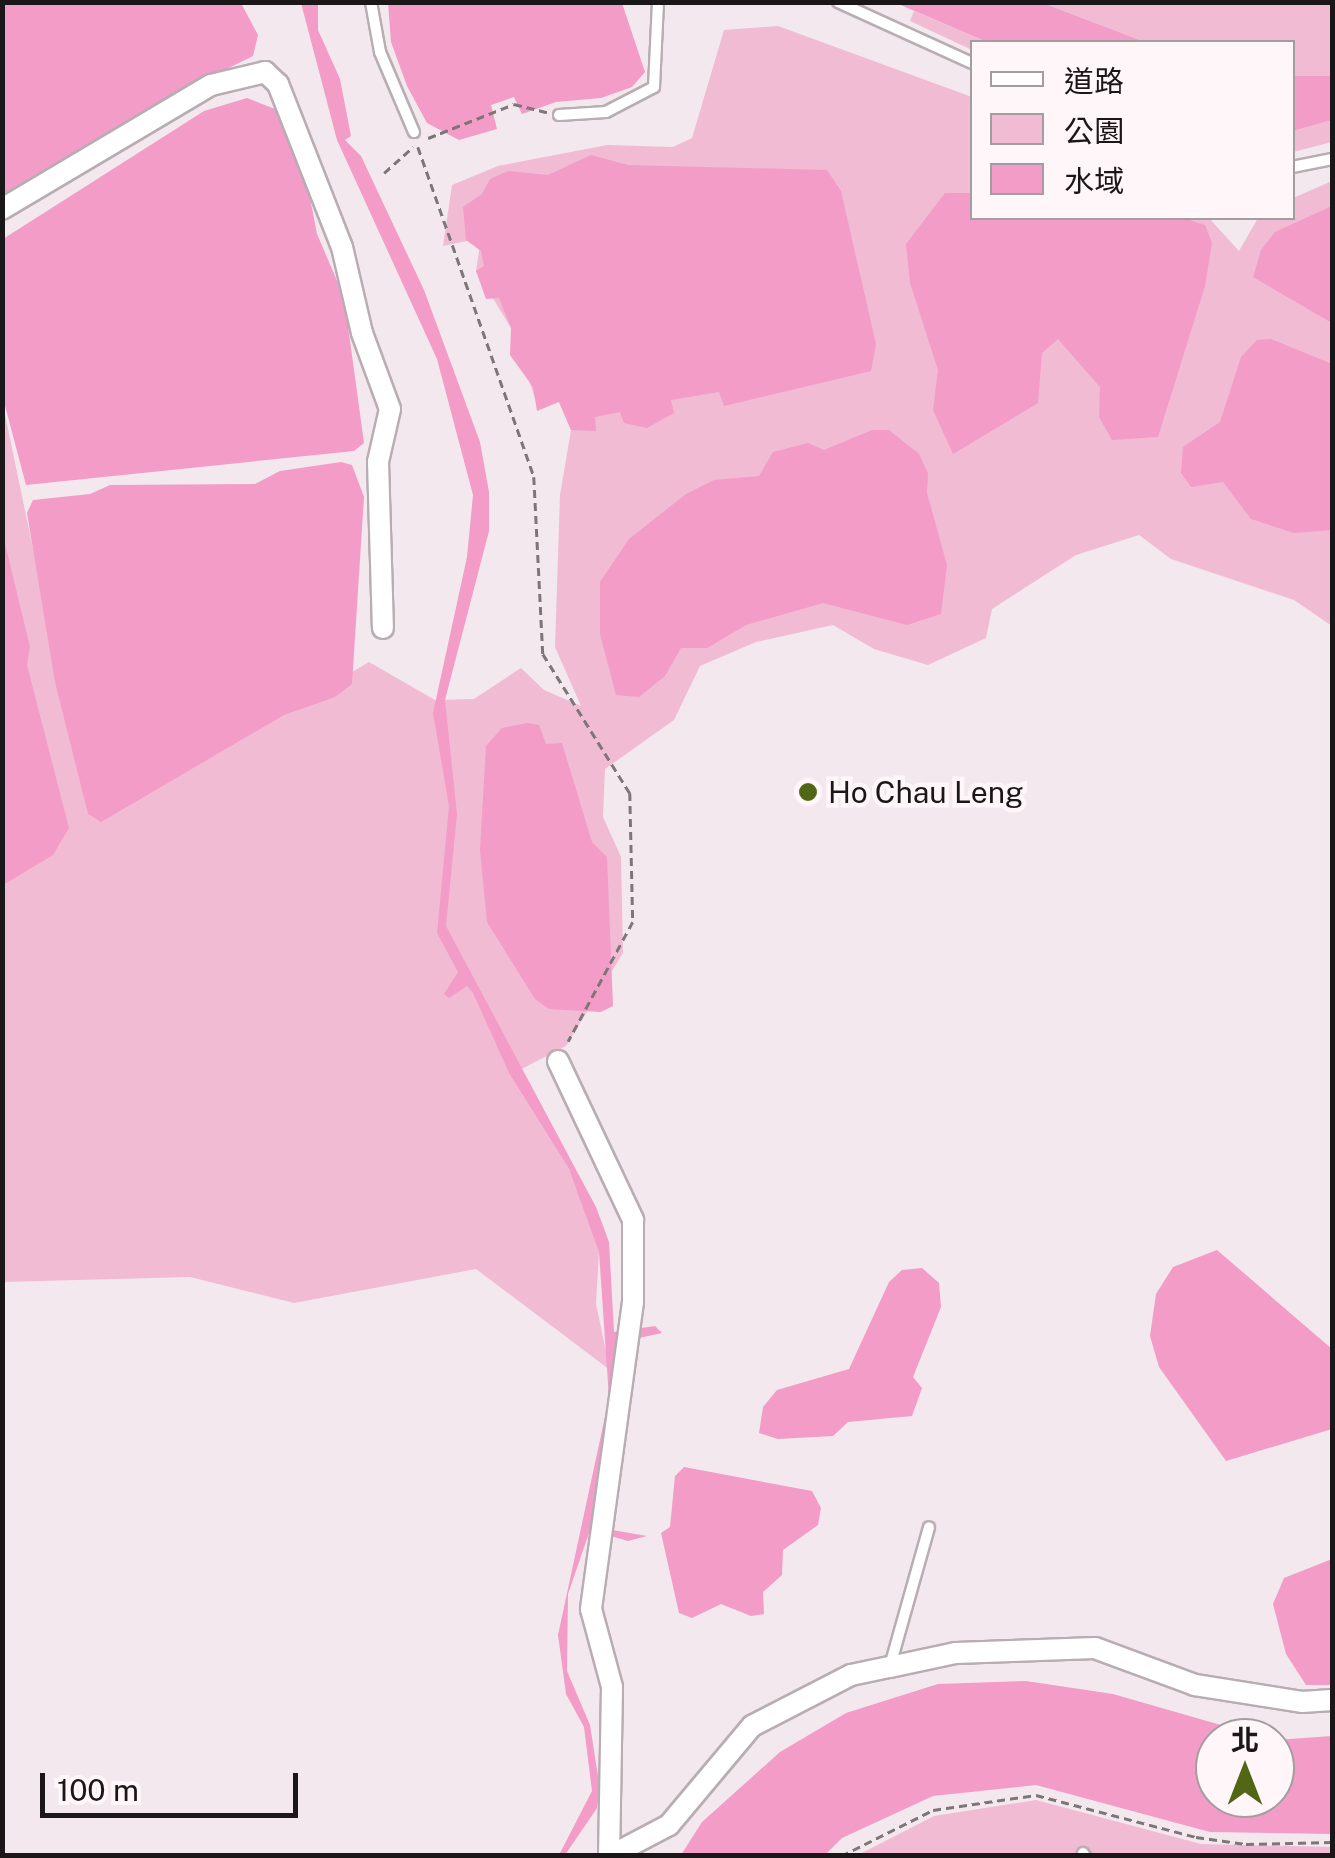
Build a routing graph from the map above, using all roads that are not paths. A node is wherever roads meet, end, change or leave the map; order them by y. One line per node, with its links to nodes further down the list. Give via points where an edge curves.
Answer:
1 (370, 2): 6 (lane, via 380,52)
2 (658, 2): 5 (lane, via 654,87 606,112)
3 (838, 2): 4 (lane)
4 (970, 62)
5 (558, 115)
6 (416, 137)
7 (1332, 158): 8 (lane)
8 (1295, 166)
9 (2, 210): 10 (street, via 211,85 265,72 278,84 342,247 362,333 390,408 378,462)
10 (384, 628)
11 (558, 1061): 15 (street, via 634,1220 634,1302 591,1609 612,1687)
12 (930, 1527): 13 (lane)
13 (890, 1667): 14 (street, via 956,1653 1095,1648 1195,1685 1302,1702); 15 (street, via 851,1676 752,1726 669,1825)
14 (1332, 1700)
15 (610, 1856)

